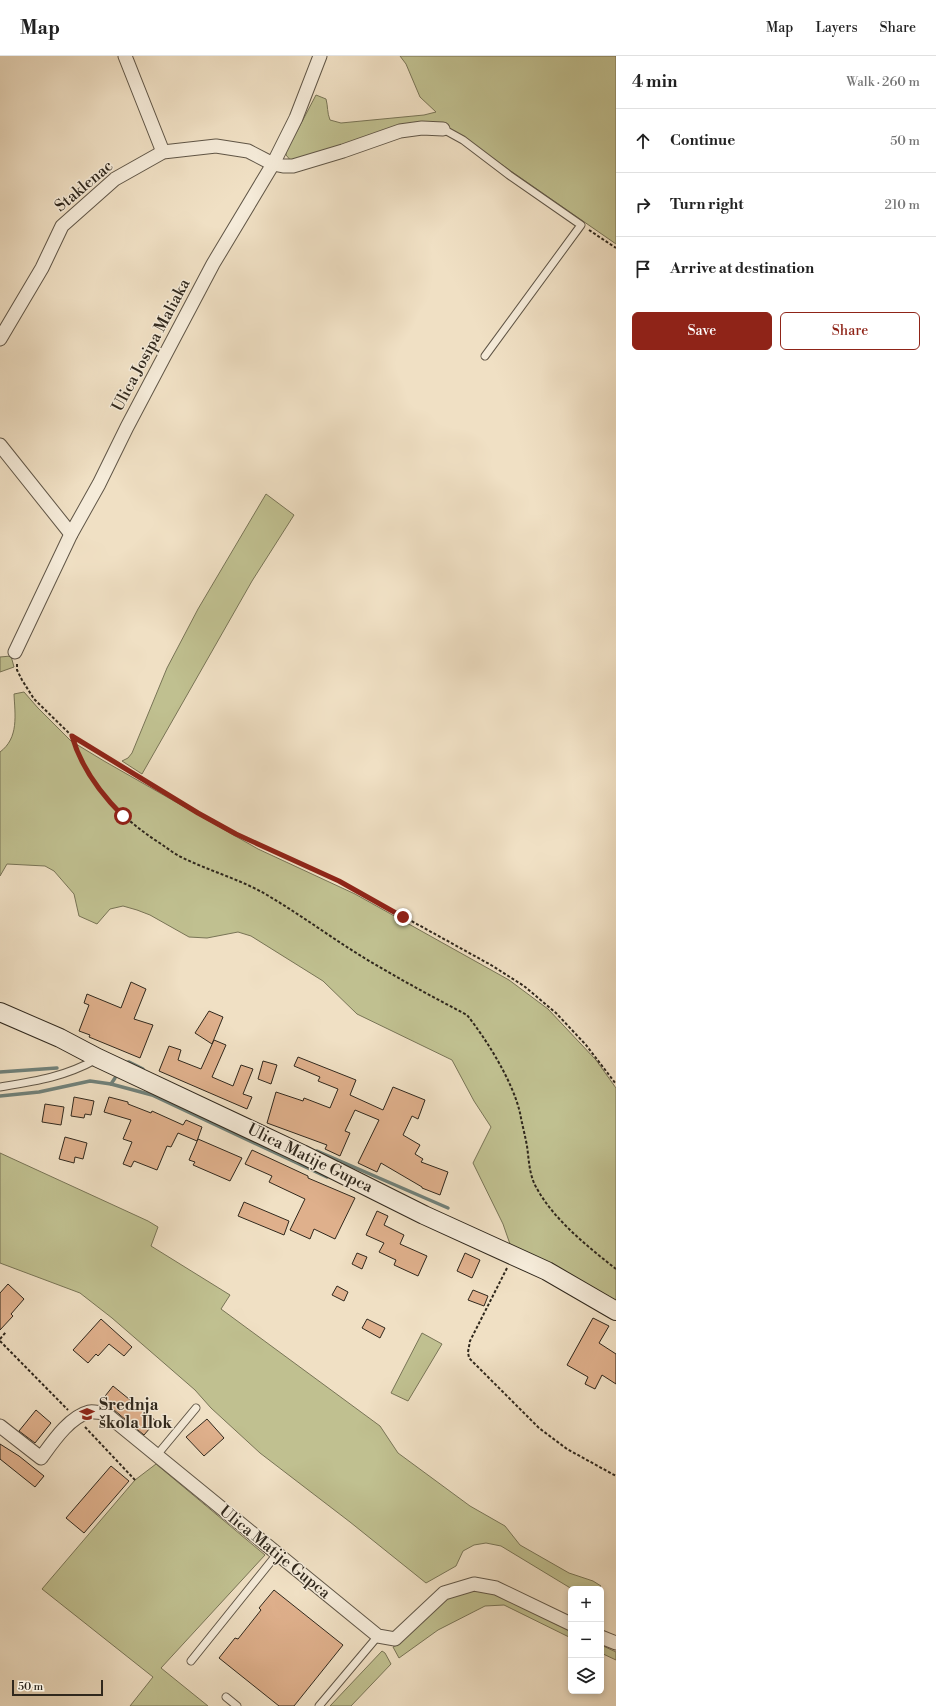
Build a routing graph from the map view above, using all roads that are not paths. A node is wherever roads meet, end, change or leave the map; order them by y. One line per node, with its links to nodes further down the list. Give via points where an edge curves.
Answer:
1 (124, 56): 4 (street)
2 (320, 56): 5 (street, Ulica Josipa Maliaka, via 296,118)
3 (443, 129): 5 (street, via 400,131 293,166); 7 (lane, via 463,140 581,225)
4 (163, 152): 5 (street, Staklenac, via 216,146 248,151); 6 (street, Staklenac, via 115,179 62,226 42,268)
5 (273, 164): 9 (street, Ulica Josipa Maliaka, via 213,264)
6 (0, 339)
7 (486, 356)
8 (0, 445): 9 (street)
9 (71, 534): 10 (street, Ulica Josipa Maliaka)
10 (15, 652)
11 (0, 1012): 12 (street, Ulica Matije Gupca)
12 (98, 1058): 13 (lane, via 56,1077); 14 (street, Ulica Matije Gupca, via 302,1154 424,1215 514,1255 574,1285)
13 (0, 1087)
14 (616, 1311)
15 (196, 1408): 17 (lane)
16 (0, 1426): 17 (street, Ulica Matije Gupca, via 41,1458 73,1421 89,1412 105,1413)
17 (156, 1455): 18 (street, Ulica Matije Gupca)
18 (277, 1554): 20 (street, Ulica Matije Gupca); 23 (lane)
19 (568, 1623): 20 (street, via 496,1588 474,1584 444,1593 395,1638)
20 (378, 1636): 26 (lane)
21 (604, 1638): 22 (street)
22 (616, 1643)
23 (191, 1661)
24 (226, 1697): 25 (lane)
25 (237, 1706)
26 (319, 1706)

